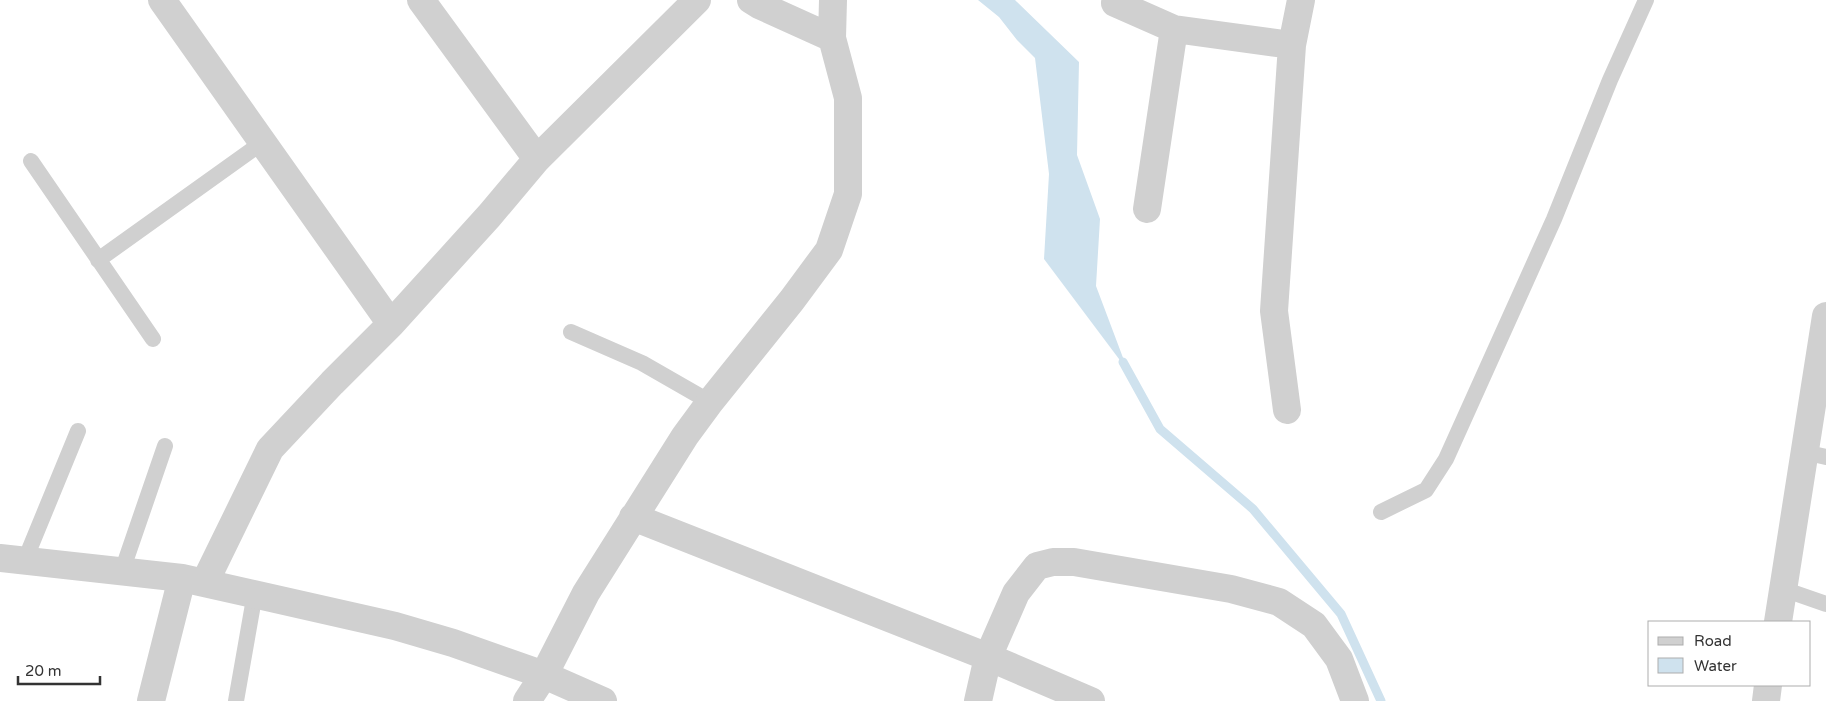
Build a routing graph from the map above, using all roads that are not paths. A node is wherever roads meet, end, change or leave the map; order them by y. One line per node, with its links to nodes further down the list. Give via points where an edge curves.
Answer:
1 (162, 0): 12 (street)
2 (421, 0): 13 (street)
3 (697, 0): 13 (street)
4 (751, 0): 10 (street)
5 (833, 0): 10 (street)
6 (1301, 0): 11 (street)
7 (1646, 0): 26 (lane, via 1554,219 1446,459 1426,490)
8 (1116, 3): 9 (street)
9 (1174, 30): 11 (street); 15 (street)
10 (832, 38): 21 (street, via 848,98 848,194 829,250)
11 (1292, 45): 22 (street, via 1274,311)
12 (263, 142): 16 (lane); 18 (street)
13 (537, 159): 18 (street)
14 (31, 161): 16 (lane)
15 (1147, 209)
16 (98, 260): 20 (lane)
17 (1826, 316): 25 (street)
18 (391, 324): 30 (street, via 270,449)
19 (571, 332): 21 (lane, via 642,363)
20 (153, 339)
21 (710, 402): 27 (street)
22 (1287, 410)
23 (78, 431): 28 (lane)
24 (165, 446): 29 (lane)
25 (1815, 455): 31 (street)
26 (1381, 512)
27 (632, 517): 35 (street); 36 (street, via 586,594)
28 (13, 559): 29 (street)
29 (122, 571): 30 (street)
30 (193, 580): 32 (street); 38 (street)
31 (1783, 589): 33 (lane); 34 (street)
32 (255, 594): 36 (street, via 395,626); 39 (lane)
33 (1826, 604)
34 (1778, 621)
35 (988, 657): 42 (street); 43 (street); 44 (street, via 1016,594 1037,566 1074,562 1231,589 1279,602 1314,624 1339,659)
36 (544, 675): 40 (street); 41 (street)
37 (1768, 686): 45 (street)
38 (151, 701)
39 (236, 701)
40 (527, 701)
41 (603, 701)
42 (978, 701)
43 (1091, 701)
44 (1355, 701)
45 (1766, 701)

